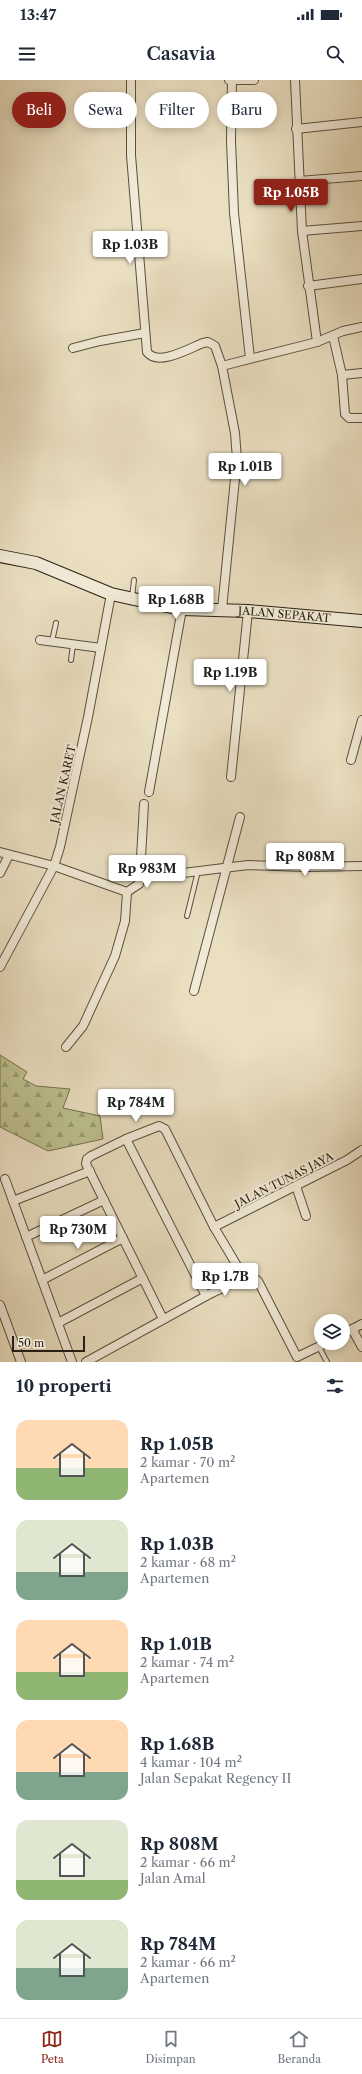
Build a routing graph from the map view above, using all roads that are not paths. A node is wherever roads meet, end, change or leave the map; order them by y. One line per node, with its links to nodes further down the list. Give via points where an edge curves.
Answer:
1 (131, 80): 15 (street, via 131,155)
2 (229, 80): 3 (street)
3 (232, 80): 4 (street); 19 (street, via 234,212)
4 (254, 80)
5 (295, 80): 7 (street)
6 (362, 122): 7 (street)
7 (296, 129): 9 (street)
8 (362, 176): 9 (street)
9 (299, 181): 11 (street)
10 (362, 226): 11 (street)
11 (302, 231): 13 (street)
12 (362, 280): 13 (street)
13 (308, 286): 17 (street)
14 (362, 327): 16 (street)
15 (145, 333): 18 (street); 20 (street, via 147,352 152,357 170,356 208,342 218,349)
16 (333, 336): 17 (street); 22 (street)
17 (317, 342): 19 (street)
18 (73, 348)
19 (250, 358): 20 (street)
20 (222, 366): 29 (street, via 235,433 237,459)
21 (362, 373): 22 (street)
22 (342, 375): 23 (street, via 346,416 350,419)
23 (362, 418)
24 (0, 556): 26 (main road, JALAN SEPAKAT, via 36,563)
25 (134, 580): 27 (lane)
26 (111, 594): 27 (main road, JALAN SEPAKAT); 36 (street, JALAN KARET)
27 (132, 599): 28 (main road, JALAN SEPAKAT)
28 (182, 609): 29 (main road, JALAN SEPAKAT); 41 (street)
29 (222, 609): 30 (main road, JALAN SEPAKAT)
30 (248, 611): 31 (main road, JALAN SEPAKAT); 40 (street)
31 (362, 621)
32 (56, 623): 34 (lane)
33 (40, 640): 34 (street)
34 (52, 642): 35 (street)
35 (73, 645): 36 (street); 37 (lane)
36 (101, 648): 46 (street, JALAN KARET, via 72,793)
37 (71, 660)
38 (362, 720): 39 (street)
39 (352, 760)
40 (231, 777)
41 (149, 792)
42 (144, 804): 51 (street)
43 (240, 817): 48 (street)
44 (0, 852): 45 (street)
45 (9, 855): 46 (street); 50 (street)
46 (54, 866): 52 (street); 54 (street, JALAN KARET)
47 (362, 866): 48 (street, via 307,868 248,865)
48 (227, 868): 49 (street); 55 (street)
49 (198, 871): 51 (street, via 159,876); 53 (lane)
50 (0, 873)
51 (140, 875): 52 (street, via 139,884)
52 (127, 892): 56 (street, via 125,921 115,956 83,1026)
53 (187, 916)
54 (0, 967)
55 (194, 991)
56 (66, 1047)
57 (126, 1139): 59 (street, via 88,1158 86,1164); 65 (street, via 159,1126 164,1128); 71 (street)
58 (362, 1150): 61 (street, JALAN TUNAS JAYA)
59 (90, 1171): 62 (street); 63 (street)
60 (5, 1179): 63 (street)
61 (296, 1186): 64 (street); 65 (street, JALAN TUNAS JAYA)
62 (104, 1200): 66 (street); 67 (street)
63 (13, 1201): 66 (street)
64 (306, 1216)
65 (214, 1227): 68 (street, via 239,1269)
66 (26, 1237): 70 (street)
67 (122, 1238): 69 (street); 70 (street)
68 (239, 1274): 71 (street, via 232,1282); 78 (street, via 250,1275 258,1281 297,1357)
69 (143, 1278): 73 (street); 74 (street)
70 (42, 1280): 74 (street)
71 (206, 1296): 73 (street)
72 (0, 1305): 80 (street)
73 (163, 1319): 82 (street)
74 (58, 1323): 81 (street)
75 (362, 1324): 76 (street)
76 (352, 1329): 77 (street)
77 (362, 1347)
78 (314, 1349)
79 (324, 1350): 83 (lane)
80 (19, 1361)
81 (72, 1362)
82 (86, 1362)
83 (327, 1362)

